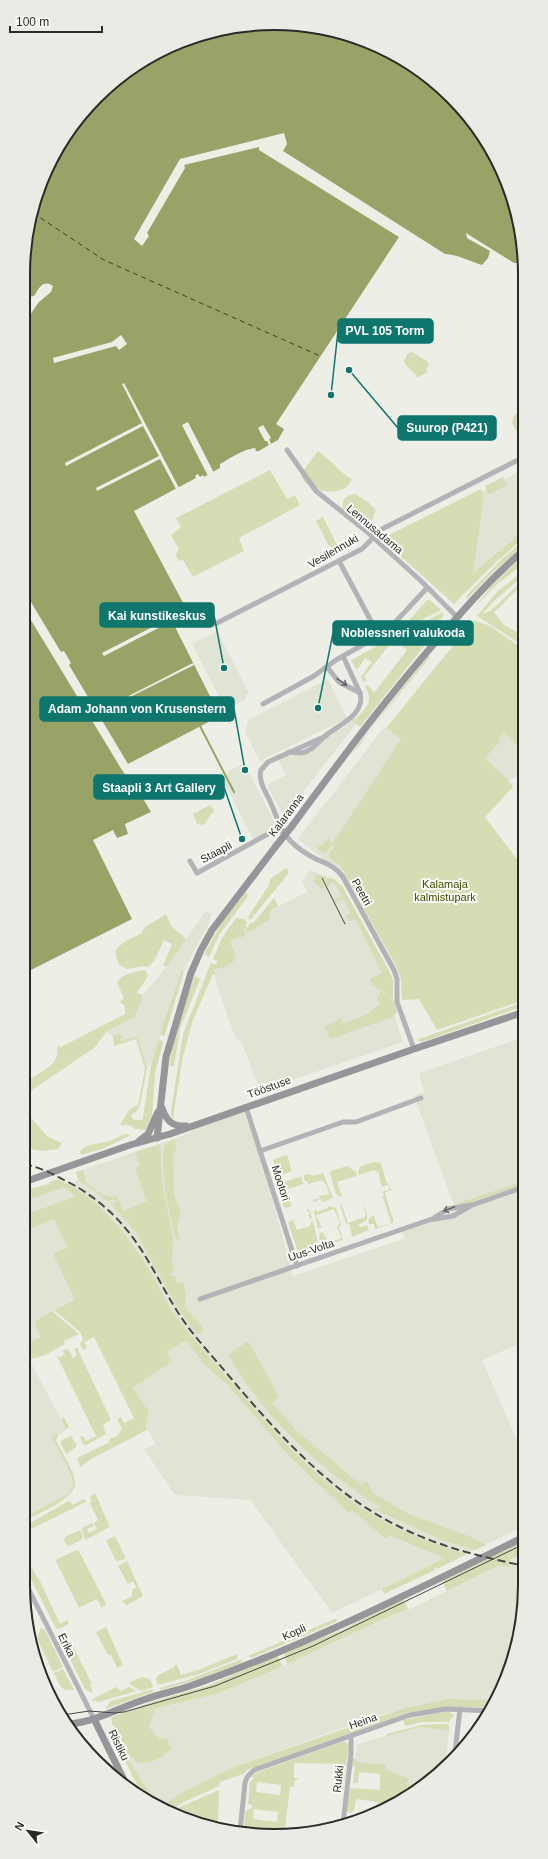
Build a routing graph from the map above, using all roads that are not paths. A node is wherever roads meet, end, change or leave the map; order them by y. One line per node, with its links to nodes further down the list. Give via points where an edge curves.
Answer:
1 (287, 450): 3 (street, Lennusadama, via 316,491)
2 (518, 460): 3 (street, Vesilennuki, via 382,529)
3 (373, 538): 5 (street, Vesilennuki, via 362,549); 6 (street, Lennusadama)
4 (518, 556): 7 (street, Kalaranna)
5 (339, 561): 8 (street, Vesilennuki); 9 (street)
6 (427, 588): 7 (street, Lennusadama); 9 (street, via 387,631)
7 (457, 617): 19 (street, Kalaranna, bridge, via 355,741 226,910 201,950 170,1040 163,1075)
8 (215, 624)
9 (378, 636): 10 (street)
10 (343, 656): 11 (street); 12 (street)
11 (327, 667): 12 (street, one-way to 12, via 339,682); 13 (street)
12 (360, 693): 14 (street, Peetri, via 360,706 345,723 311,749 302,753 289,752 268,762 261,770 261,781)
13 (263, 704)
14 (281, 830): 15 (street, Staapli, via 268,834 197,873); 17 (street, Peetri, via 291,842 308,855 337,869 343,877 394,970 398,1002)
15 (190, 861)
16 (518, 1014): 17 (street, Tööstuse)
17 (414, 1049): 20 (street, Tööstuse)
18 (421, 1098): 24 (street, via 356,1122 343,1122)
19 (161, 1104): 21 (street, via 167,1120 173,1124); 22 (street, Kalaranna); 23 (street, via 150,1130)
20 (246, 1107): 21 (street, Tööstuse); 24 (street, Mootori)
21 (197, 1125): 22 (street, Tööstuse)
22 (157, 1138): 23 (street, Tööstuse)
23 (138, 1142): 25 (street, Tööstuse)
24 (260, 1151): 29 (street, Mootori)
25 (30, 1180)
26 (518, 1189): 27 (street, Uus-Volta)
27 (472, 1205): 28 (street, Uus-Volta, one-way to 28, via 448,1209); 28 (street, Uus-Volta, via 453,1216)
28 (429, 1220): 29 (street, Uus-Volta)
29 (297, 1266): 30 (street, Uus-Volta)
30 (200, 1299)
31 (518, 1540): 35 (street, Kopli, via 279,1651)
32 (30, 1593): 35 (street, Erika)
33 (460, 1709): 34 (street, Heina); 37 (street, Heina, via 410,1716); 38 (street)
34 (483, 1710)
35 (94, 1719): 36 (street, Kopli); 39 (street, Ristiku)
36 (73, 1723)
37 (351, 1736): 40 (street, Rukki); 41 (street, Heina, via 254,1770 247,1777)
38 (455, 1748)
39 (122, 1777)
40 (344, 1819)
41 (241, 1827)

